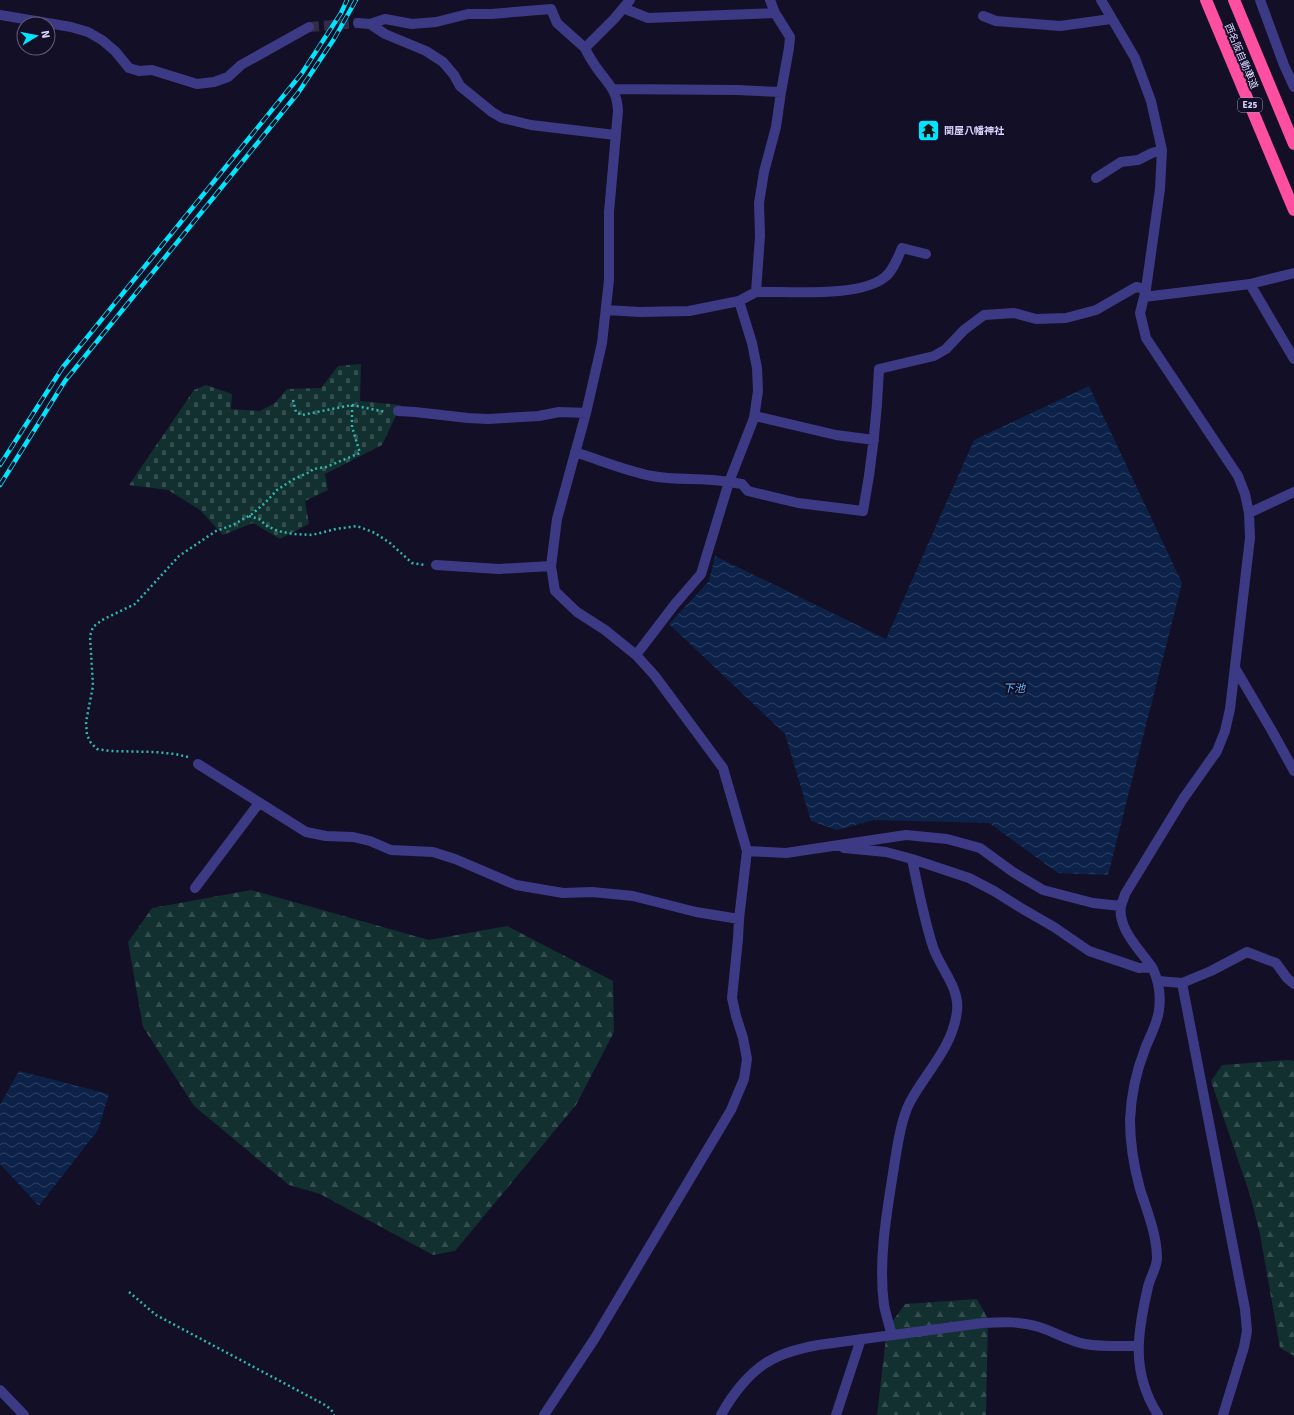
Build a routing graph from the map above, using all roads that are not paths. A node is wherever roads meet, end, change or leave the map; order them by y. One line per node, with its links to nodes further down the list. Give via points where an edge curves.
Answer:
1 (630, 0): 7 (street)
2 (770, 0): 8 (street)
3 (1102, 0): 11 (street)
4 (1206, 0): 23 (highway, 西名阪自動車道 / E25)
5 (1234, 0): 20 (highway, 西名阪自動車道 / E25)
6 (1260, 0): 16 (street)
7 (623, 8): 8 (street, via 648,18); 15 (street)
8 (775, 13): 18 (street, via 790,37)
9 (0, 15): 14 (street, via 88,32 115,51 129,68 139,71 152,70 197,84 228,77 241,65)
10 (983, 16): 11 (street, via 996,20 1060,26)
11 (1112, 19): 21 (street, via 1135,58 1151,101)
12 (358, 23): 13 (street)
13 (370, 24): 15 (street, via 385,19 412,24 436,22 468,14 551,9 557,23); 19 (street, via 443,62 454,74 460,86 502,118 531,125)
14 (309, 27)
15 (585, 48): 17 (street)
16 (1294, 87)
17 (613, 89): 18 (street); 19 (street, via 617,100)
18 (781, 92): 27 (street, via 759,203 760,236)
19 (615, 135): 30 (street, via 609,212 609,280)
20 (1294, 144)
21 (1162, 150): 22 (street, via 1138,160 1121,162); 28 (street, via 1160,190)
22 (1096, 178)
23 (1294, 210)
24 (926, 254): 27 (street, via 902,248 885,277 870,285 826,292)
25 (1294, 273): 26 (street)
26 (1250, 284): 28 (street); 31 (street)
27 (756, 292): 29 (street)
28 (1145, 293): 35 (street, via 1136,287 1096,310 1066,318 1036,319 1014,313 984,315 964,330 946,349 934,356 879,369); 40 (street, via 1140,313 1146,338 1238,476)
29 (739, 301): 30 (street, via 689,311); 34 (street, via 757,368)
30 (606, 310): 33 (street, via 602,343)
31 (1294, 359)
32 (398, 411): 33 (street, via 488,419 539,416 559,412)
33 (586, 413): 36 (street)
34 (755, 416): 35 (street, via 836,435); 37 (street)
35 (874, 440): 37 (street, via 863,511 798,503 748,492 742,484)
36 (575, 452): 37 (street, via 651,476); 42 (street, via 557,519)
37 (729, 482): 43 (street, via 701,574)
38 (1291, 494): 39 (street); 40 (street)
39 (1294, 504)
40 (1249, 513): 44 (street, via 1250,538)
41 (436, 565): 42 (street, via 499,569)
42 (551, 566): 43 (street, via 555,591 577,612)
43 (636, 654): 49 (street, via 724,768)
44 (1235, 668): 46 (street); 52 (street, via 1225,731 1217,750 1183,799 1125,894)
45 (198, 764): 47 (street)
46 (1294, 771)
47 (259, 803): 51 (street); 53 (street, via 306,832 370,841 391,850 433,852 516,885 563,893 592,892 633,896 696,912)
48 (834, 846): 49 (street, via 786,853); 50 (street, via 886,852); 52 (street, via 906,835 947,839 980,848 1043,890 1092,903)
49 (747, 851): 53 (street)
50 (912, 859): 54 (street, via 976,881 1089,951 1139,968); 58 (street, via 934,948 955,993 957,1010 954,1028 910,1103 899,1138 885,1230 882,1274 884,1306)
51 (195, 888)
52 (1121, 906): 54 (street, via 1121,917 1126,929)
53 (738, 919): 63 (street, via 732,998 747,1059 744,1079 731,1110 712,1142 595,1338)
54 (1152, 967): 55 (street)
55 (1158, 981): 56 (street); 60 (street, via 1159,1012 1140,1063 1132,1094 1130,1121 1135,1171 1152,1224 1158,1257 1142,1310)
56 (1182, 983): 57 (street, via 1211,972 1247,952 1276,963); 67 (street, via 1246,1316 1244,1347)
57 (1294, 984)
58 (892, 1335): 59 (street); 60 (street, via 1002,1322 1024,1323 1086,1344)
59 (861, 1339): 64 (street, via 798,1349 770,1360 745,1380); 65 (street)
60 (1138, 1346): 66 (street, via 1139,1369 1144,1389)
61 (0, 1390): 62 (street)
62 (24, 1415)
63 (544, 1415)
64 (721, 1415)
65 (836, 1415)
66 (1158, 1415)
67 (1223, 1415)

